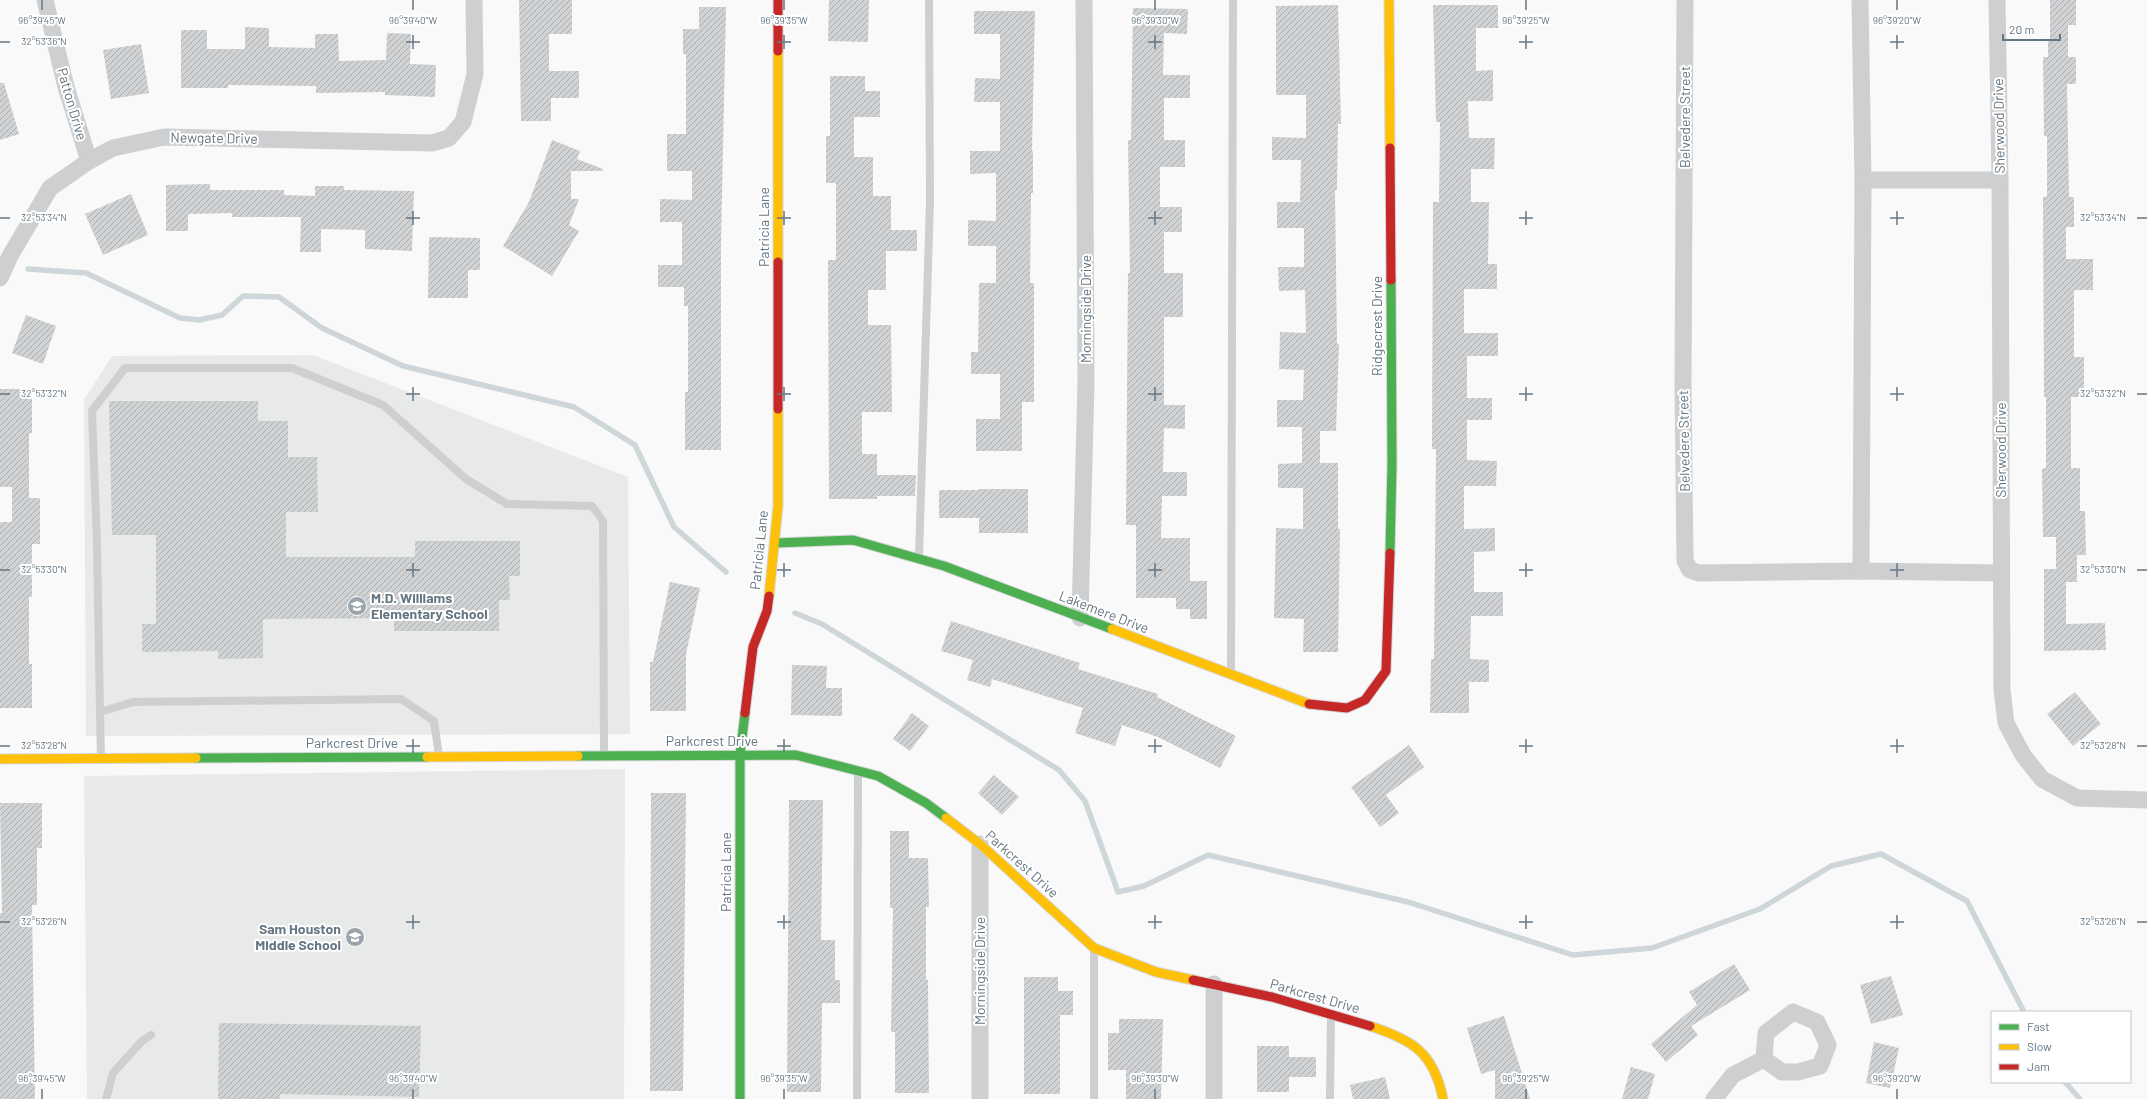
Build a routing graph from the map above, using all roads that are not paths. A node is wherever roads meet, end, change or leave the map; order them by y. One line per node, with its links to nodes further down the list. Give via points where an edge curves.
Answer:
1 (45, 0): 11 (street, Patton Drive, via 66,87)
2 (474, 0): 11 (street, Newgate Drive, via 475,74 463,122 449,138 432,143 164,137 114,148)
3 (778, 0): 15 (street, Patricia Lane, via 778,506)
4 (929, 0): 16 (lane, via 930,201)
5 (1084, 0): 19 (street, Morningside Drive, via 1086,381)
6 (1232, 0): 21 (lane)
7 (1389, 0): 20 (street, Ridgecrest Drive, via 1392,465)
8 (1685, 0): 17 (street, Belvedere Street, via 1685,561 1690,570 1699,573)
9 (1860, 0): 12 (street)
10 (1997, 0): 13 (street, Sherwood Drive)
11 (89, 161): 14 (street, Newgate Drive, via 50,188)
12 (1863, 180): 13 (street); 17 (street)
13 (2000, 180): 18 (street, Sherwood Drive)
14 (0, 278)
15 (775, 543): 16 (street, Lakemere Drive, via 853,540); 24 (street, Patricia Lane, via 767,611 753,647)
16 (919, 559): 19 (street, Lakemere Drive, via 944,566)
17 (1861, 571): 18 (street, Belvedere Street)
18 (2001, 573): 29 (street, Sherwood Drive, via 2002,690 2006,723 2023,755 2042,779 2077,798)
19 (1080, 618): 21 (street, Lakemere Drive)
20 (1388, 651): 21 (street, Lakemere Drive, via 1386,671 1365,700 1347,708 1311,706)
21 (1231, 675)
22 (100, 712): 23 (lane, via 92,411 125,368 292,368 382,405 466,479 507,504 592,506 603,521); 25 (lane, via 134,702 401,699 434,721); 26 (lane)
23 (604, 755): 24 (street, Parkcrest Drive); 25 (street, Parkcrest Drive)
24 (740, 755): 28 (street, Parkcrest Drive, via 796,755); 37 (street, Patricia Lane)
25 (439, 756): 26 (street, Parkcrest Drive)
26 (101, 758): 27 (street, Parkcrest Drive)
27 (0, 759)
28 (858, 771): 30 (street, Parkcrest Drive, via 878,776 926,803); 38 (lane)
29 (2147, 800)
30 (980, 844): 31 (street, Parkcrest Drive); 39 (street, Morningside Drive)
31 (1094, 948): 32 (street, Parkcrest Drive, via 1156,972); 40 (lane)
32 (1214, 984): 33 (street, Parkcrest Drive); 41 (street)
33 (1331, 1013): 42 (lane); 43 (street, Parkcrest Drive, via 1386,1031 1418,1048 1432,1064)
34 (151, 1036): 36 (lane, via 142,1041 114,1073)
35 (1764, 1059): 44 (street, via 1733,1075)
36 (106, 1099)
37 (740, 1099)
38 (857, 1099)
39 (980, 1099)
40 (1094, 1099)
41 (1214, 1099)
42 (1330, 1099)
43 (1443, 1099)
44 (1714, 1099)

